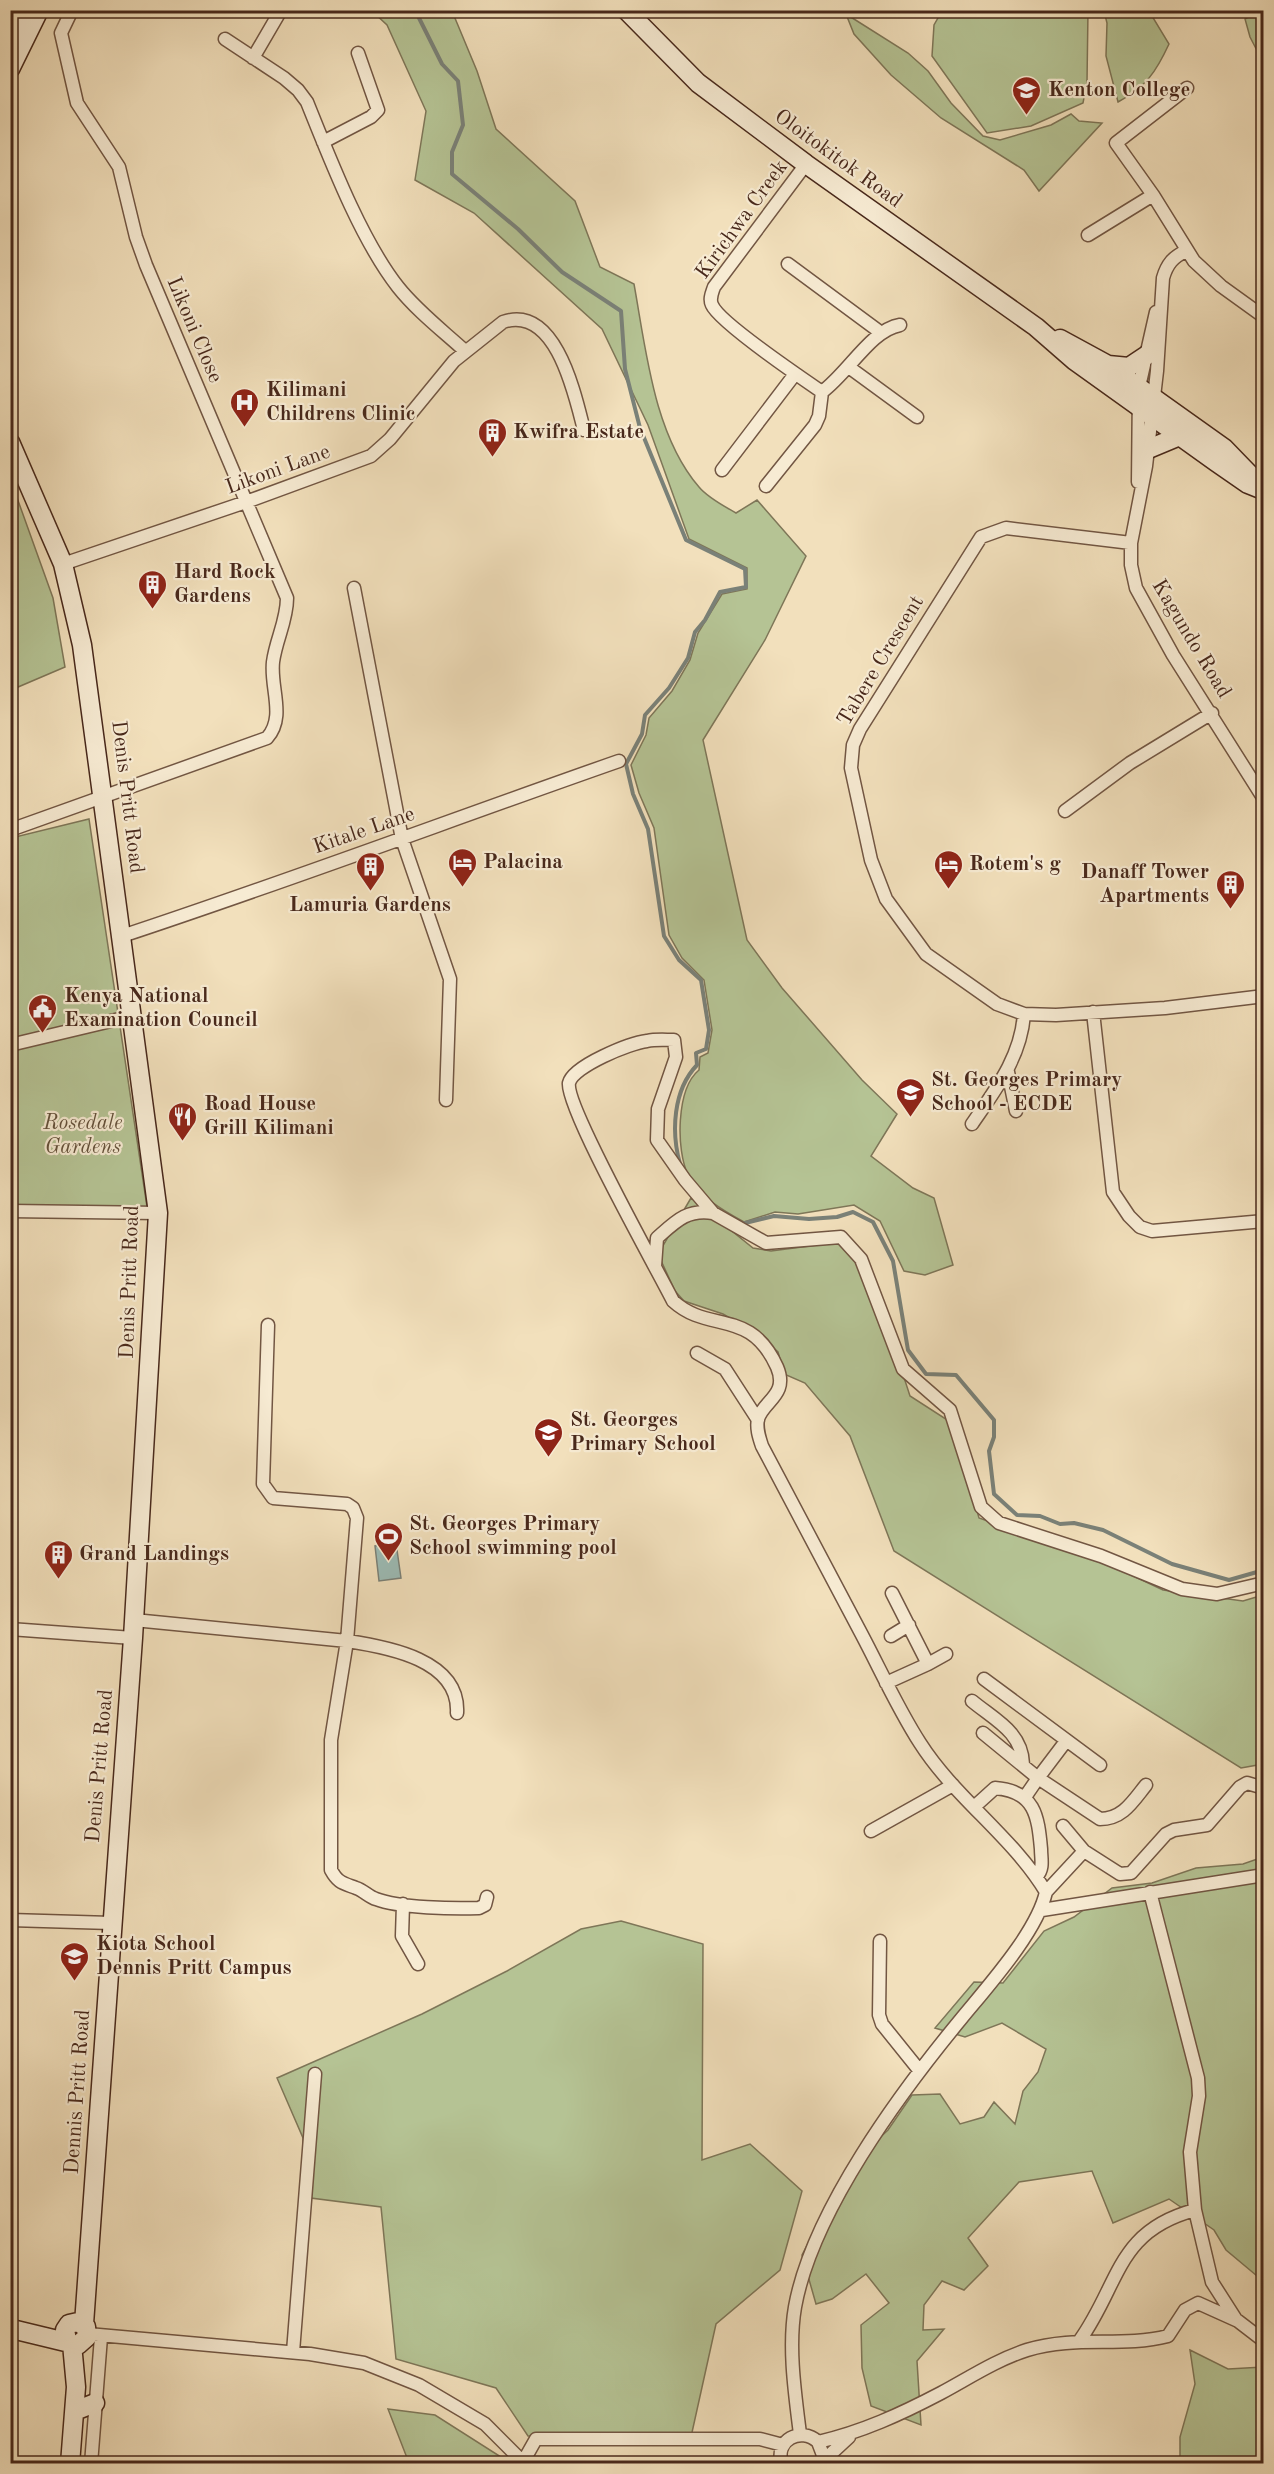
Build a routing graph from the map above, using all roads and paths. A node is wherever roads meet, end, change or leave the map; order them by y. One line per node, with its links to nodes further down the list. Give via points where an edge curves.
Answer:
1 (25, 10): 7 (main road)
2 (39, 10): 10 (main road)
3 (72, 10): 39 (street, Likoni Close, via 61,33 77,103 119,167 146,265)
4 (281, 10): 9 (street)
5 (626, 10): 13 (main road, Oloitokitok Road, via 698,83)
6 (225, 39): 9 (street)
7 (10, 40)
8 (358, 53): 12 (street, via 378,110)
9 (254, 58): 12 (street, via 298,90)
10 (10, 69)
11 (1187, 88): 14 (street, via 1116,143)
12 (323, 142): 23 (street, via 385,269 400,289)
13 (806, 164): 21 (main road, Oloitokitok Road); 27 (street, Kirichwa Creek, via 714,287 710,301 726,321)
14 (1153, 195): 15 (street); 16 (street)
15 (1088, 235)
16 (1186, 251): 18 (street, via 1168,264); 19 (street, via 1221,286)
17 (788, 264): 22 (street)
18 (1161, 297): 24 (street); 29 (street)
19 (1263, 317)
20 (900, 325): 22 (street)
21 (1036, 327): 25 (main road, Oloitokitok Road); 29 (main road, Oloitokitok Road, via 1075,361)
22 (880, 332): 26 (street)
23 (465, 351): 31 (street, Likoni Lane, via 503,322 520,318 530,322 557,350 569,375); 39 (street, Likoni Lane, via 371,456)
24 (1147, 355): 25 (main road, via 1129,367); 29 (street)
25 (1106, 364): 29 (main road, Oloitokitok Road)
26 (850, 368): 28 (street); 30 (street)
27 (795, 374): 28 (street, Kirichwa Creek); 35 (street)
28 (822, 392): 36 (street, via 815,425)
29 (1145, 401): 32 (main road, Oloitokitok Road); 34 (street, Kagundo Road); 37 (street, Kagundo Road, via 1137,478); 38 (main road, Oloitokitok Road, via 1224,448)
30 (917, 417)
31 (584, 430)
32 (1182, 435): 34 (main road); 38 (main road, Oloitokitok Road, via 1242,480)
33 (10, 442): 41 (main road, Denis Pritt Road)
34 (1146, 450): 37 (street, Kagundo Road)
35 (722, 470)
36 (766, 486)
37 (1140, 486): 40 (street, Kagundo Road)
38 (1263, 490)
39 (246, 502): 41 (street, Likoni Lane); 46 (street, Likoni Close, via 287,598 272,677 275,729 267,738)
40 (1131, 543): 43 (street, Kagundo Road, via 1136,588 1173,655); 53 (street, Tabere Crescent, via 1006,528 981,537 860,729 850,758 871,860 886,899 926,954 997,1004)
41 (63, 564): 46 (main road, Denis Pritt Road, via 82,645)
42 (354, 588): 49 (street)
43 (1212, 713): 45 (street, Kagundo Road); 47 (street, via 1130,763)
44 (619, 761): 49 (street, Kitale Lane)
45 (1262, 792)
46 (104, 795): 48 (street, Likoni Close); 50 (main road, Denis Pritt Road)
47 (1065, 811)
48 (10, 830)
49 (402, 839): 50 (street, Kitale Lane); 57 (street, via 450,979)
50 (122, 936): 54 (main road, Denis Pritt Road)
51 (1263, 996): 52 (street, Tabere Crescent)
52 (1093, 1012): 53 (street, Tabere Crescent); 63 (street, via 1109,1176 1119,1204 1140,1227 1152,1231)
53 (1024, 1014): 56 (street, via 1023,1035)
54 (132, 1016): 55 (street); 61 (main road, Denis Pritt Road)
55 (10, 1045)
56 (1008, 1072): 58 (street); 59 (street)
57 (446, 1100)
58 (1016, 1111)
59 (972, 1124)
60 (10, 1211): 61 (street)
61 (158, 1213): 72 (main road, Denis Pritt Road)
62 (713, 1213): 64 (street, via 696,1210 657,1238); 64 (street, via 657,1140 658,1109 676,1057 674,1040 645,1041 590,1062 573,1075 569,1085 575,1106); 68 (street, via 766,1243 841,1237 861,1259 903,1369 950,1410 981,1507 999,1523 1101,1556 1182,1588 1217,1594)
63 (1263, 1221)
64 (655, 1267): 67 (street, via 673,1301 681,1308 741,1326 758,1336 771,1354 780,1373 777,1397)
65 (268, 1325): 74 (street, via 263,1484 273,1498 347,1504 353,1508 357,1518)
66 (697, 1353): 67 (street, via 725,1369)
67 (758, 1420): 78 (street, via 762,1446)
68 (1263, 1583)
69 (892, 1593): 70 (street)
70 (909, 1625): 73 (street); 76 (street)
71 (10, 1629): 72 (street)
72 (133, 1629): 74 (street); 102 (main road, Denis Pritt Road)
73 (891, 1636)
74 (347, 1641): 80 (street, via 398,1651 434,1670 454,1689 458,1699); 99 (street, via 331,1740 331,1870 344,1885 377,1900)
75 (946, 1654): 76 (street)
76 (928, 1664): 78 (street)
77 (984, 1679): 82 (street)
78 (886, 1683): 86 (street, via 921,1744)
79 (972, 1701): 83 (street, via 1015,1736)
80 (456, 1713)
81 (983, 1733): 83 (street)
82 (1066, 1741): 84 (street); 85 (street)
83 (1023, 1764): 85 (street)
84 (1100, 1765)
85 (1038, 1778): 87 (street, via 1100,1819 1125,1811); 89 (street)
86 (952, 1785): 90 (street); 92 (street)
87 (1146, 1785)
88 (1263, 1788): 93 (street, via 1247,1783 1207,1825 1166,1834 1131,1873 1120,1874)
89 (1025, 1797): 90 (street, via 995,1788); 95 (street, via 1039,1822 1042,1866)
90 (974, 1807): 95 (street)
91 (1064, 1826): 93 (street)
92 (872, 1831)
93 (1084, 1851): 96 (street)
94 (1263, 1875): 97 (street)
95 (1036, 1876): 96 (street)
96 (1046, 1892): 100 (street)
97 (1150, 1892): 100 (street); 107 (street, via 1198,2078 1190,2152)
98 (487, 1897): 99 (street, via 485,1905 479,1908)
99 (403, 1904): 104 (street, via 402,1936)
100 (1042, 1910): 105 (street, via 988,1986)
101 (10, 1920): 102 (street)
102 (111, 1923): 110 (main road, Dennis Pritt Road, via 89,2264)
103 (880, 1941): 105 (street, via 879,2015)
104 (418, 1964)
105 (919, 2070): 117 (street, via 860,2159 818,2234 799,2289 793,2334)
106 (315, 2074): 113 (street)
107 (1195, 2210): 108 (street, via 1212,2282); 111 (street, via 1164,2221 1122,2259)
108 (1238, 2321): 111 (street, via 1198,2303 1185,2310 1168,2336 1136,2342); 112 (street)
109 (13, 2330): 110 (main road)
110 (79, 2334): 113 (street); 114 (street); 115 (main road, Dennis Pritt Road, via 81,2374)
111 (1080, 2340): 116 (street, via 1028,2350 996,2362 908,2410)
112 (1263, 2341)
113 (293, 2352): 119 (street, via 364,2363 419,2385 485,2424 523,2462 536,2439 760,2439)
114 (95, 2403): 115 (main road); 121 (street)
115 (75, 2411): 120 (main road, Dennis Pritt Road)
116 (855, 2433): 118 (street); 123 (street)
117 (800, 2434): 118 (street); 119 (street)
118 (818, 2442): 123 (street, via 823,2455)
119 (783, 2445): 122 (street)
120 (70, 2463)
121 (91, 2463)
122 (782, 2463)
123 (821, 2463)

